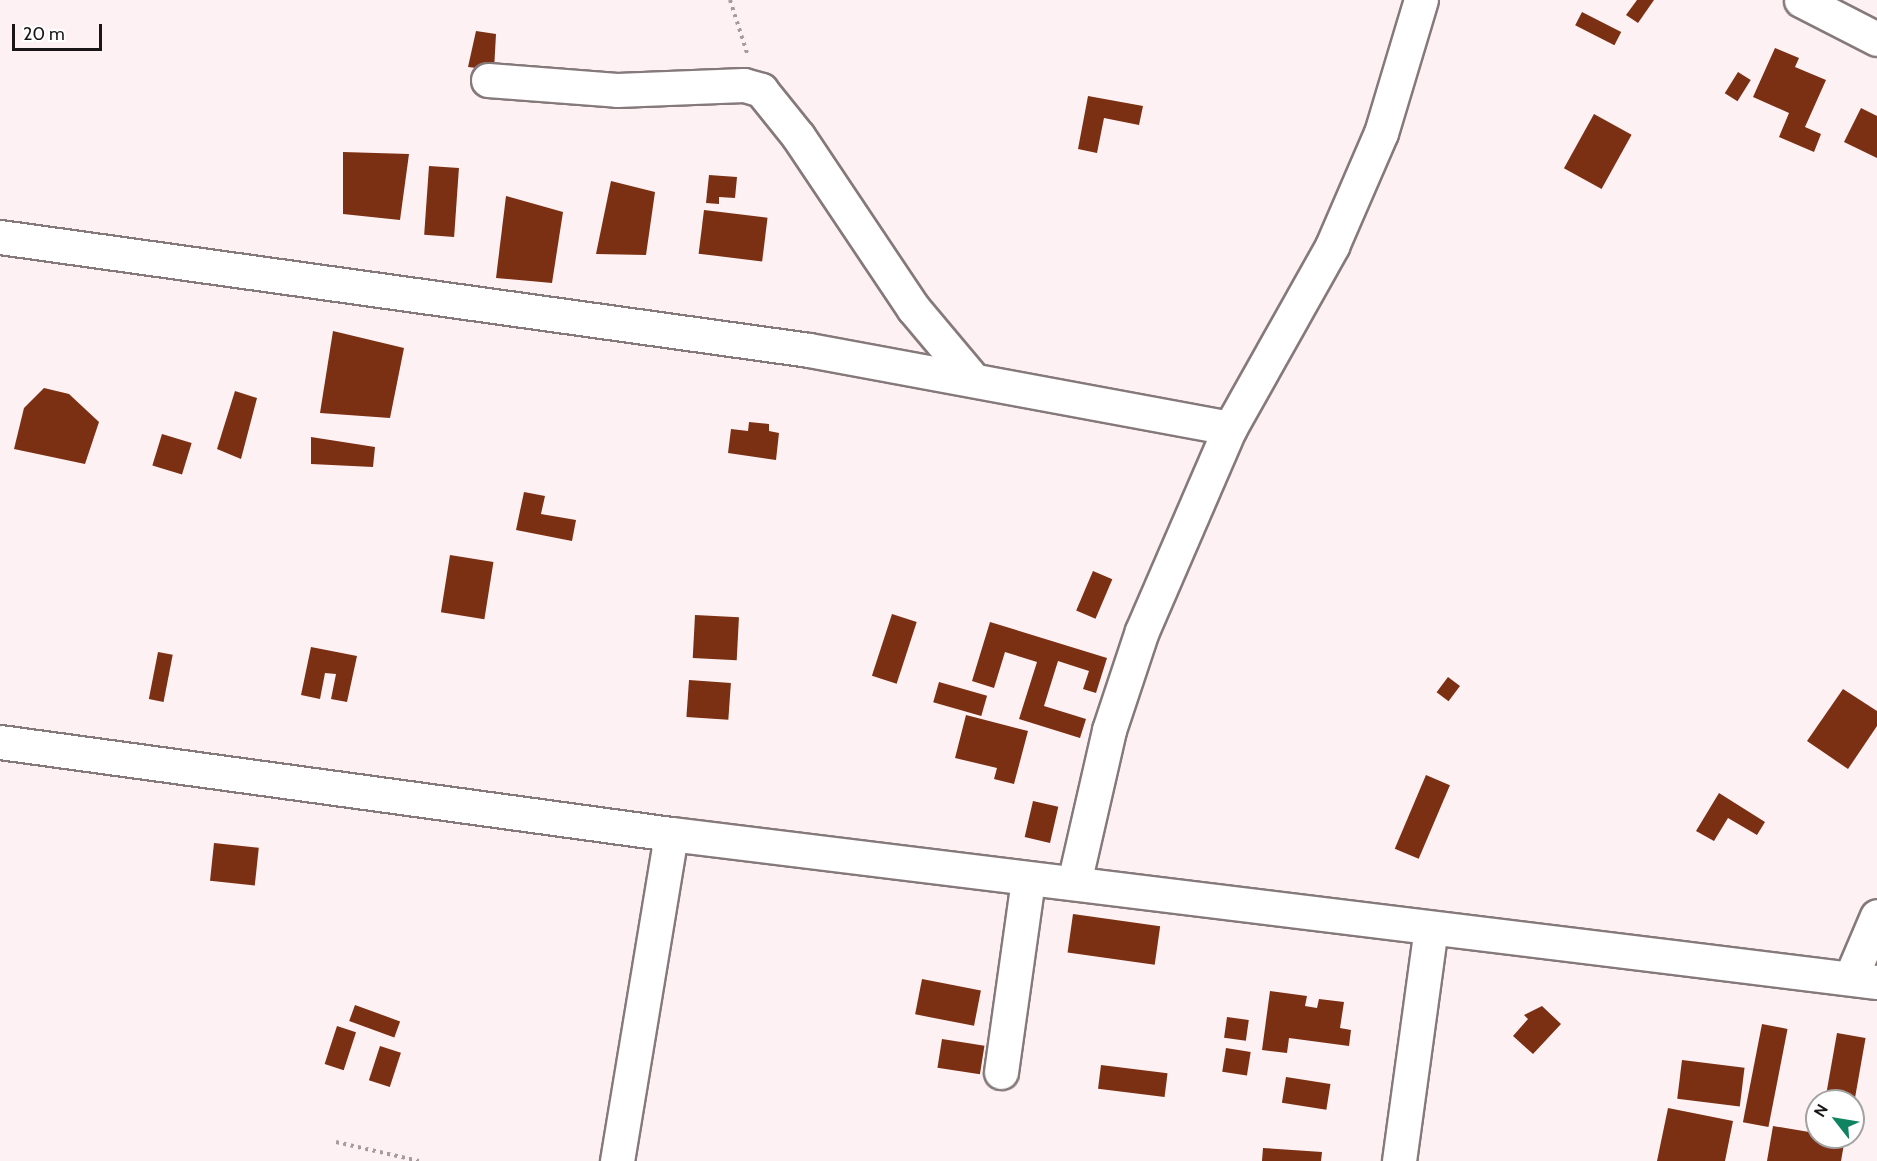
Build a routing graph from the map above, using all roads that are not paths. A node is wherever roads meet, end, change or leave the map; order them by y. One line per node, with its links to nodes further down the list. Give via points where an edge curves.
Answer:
1 (1421, 0): 7 (street, via 1381,133 1332,246)
2 (1801, 0): 3 (street)
3 (1877, 39)
4 (489, 80): 6 (street, via 617,90 753,86 774,103 914,309)
5 (0, 237): 6 (street, via 808,350)
6 (972, 378): 7 (street)
7 (1230, 428): 11 (street, via 1142,632 1109,730)
8 (0, 742): 9 (street)
9 (671, 834): 10 (street); 16 (street)
10 (1028, 880): 11 (street); 15 (street)
11 (1074, 883): 13 (street)
12 (1877, 916): 14 (street)
13 (1431, 928): 14 (street); 17 (street)
14 (1864, 980)
15 (1001, 1072)
16 (617, 1161)
17 (1399, 1161)

